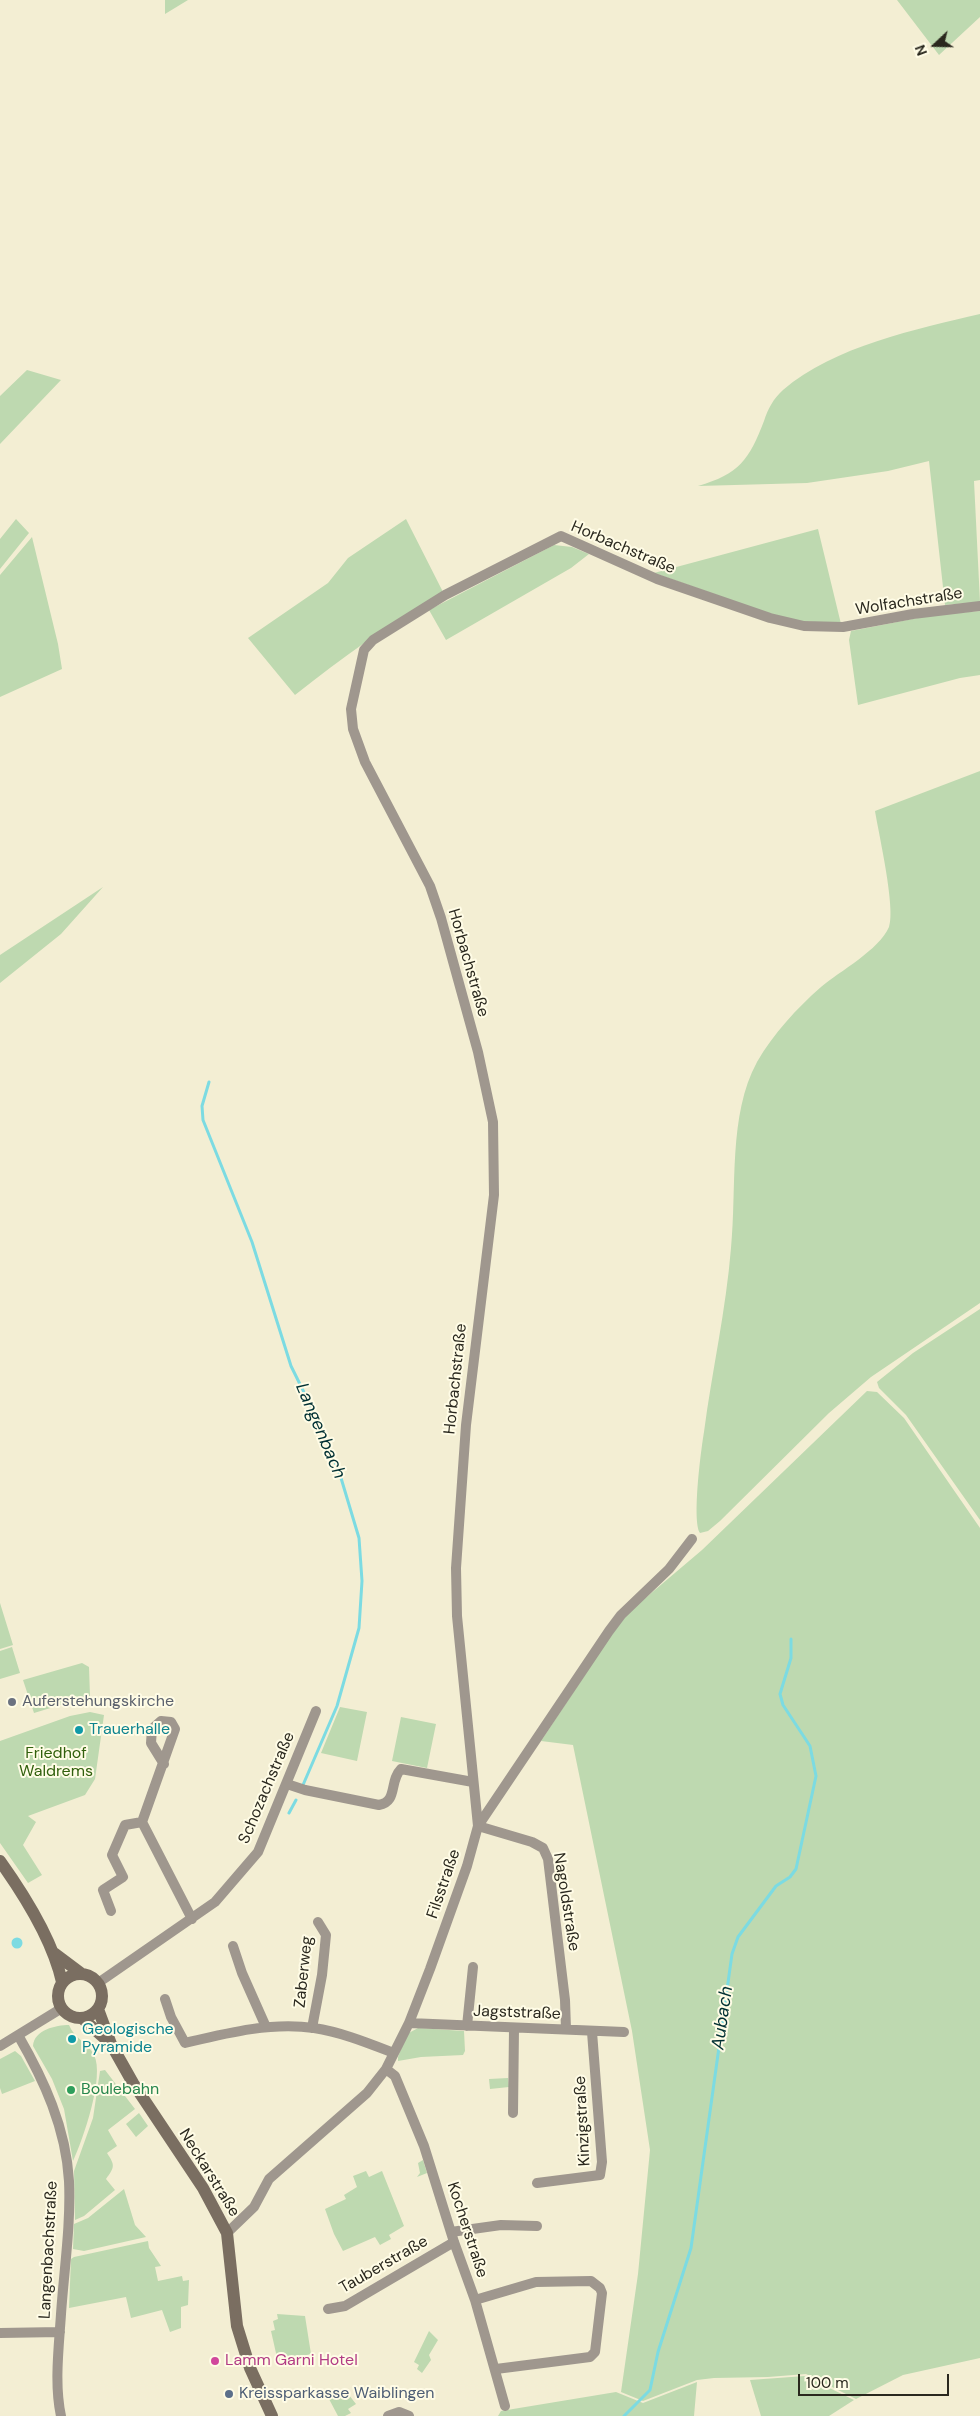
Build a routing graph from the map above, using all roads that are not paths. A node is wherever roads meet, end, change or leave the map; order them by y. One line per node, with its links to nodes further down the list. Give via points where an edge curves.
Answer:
1 (980, 606): 2 (street, Wolfachstraße)
2 (843, 627): 6 (street, Horbachstraße, via 804,626 770,618 657,579 561,536 407,617 364,650 352,709 353,729 365,762 430,886 480,1061 495,1140 494,1195 466,1425 456,1568 457,1616)
3 (692, 1539): 9 (street, Filsstraße, via 669,1569 608,1631)
4 (316, 1711): 7 (street, Schozachstraße)
5 (164, 1764): 8 (street)
6 (474, 1782): 7 (street, via 401,1769 395,1777 392,1798 379,1805); 9 (street, Horbachstraße)
7 (287, 1784): 12 (street, Schozachstraße, via 258,1852 215,1902)
8 (142, 1822): 11 (street, via 125,1825 112,1855 123,1877 103,1890); 12 (street)
9 (478, 1826): 24 (street, Filsstraße, via 467,1866); 29 (street, Nagoldstraße, via 520,1837 543,1848 548,1859)
10 (0, 1861): 15 (street)
11 (111, 1911)
12 (192, 1919): 19 (street, Schozachstraße)
13 (318, 1922): 27 (street, Zaberweg, via 326,1936)
14 (233, 1946): 26 (street)
15 (54, 1953): 17 (street); 18 (street)
16 (473, 1967): 25 (street)
17 (82, 1974): 18 (street, via 74,1974); 19 (street)
18 (62, 1982): 21 (street, via 58,1995)
19 (98, 1983): 22 (street, via 102,1995)
20 (165, 1999): 26 (street, via 185,2043)
21 (62, 2008): 23 (street, via 72,2016); 32 (street)
22 (98, 2009): 23 (street); 33 (street, Neckarstraße)
23 (82, 2018): 33 (street, Neckarstraße)
24 (409, 2022): 25 (street, Jagststraße); 35 (street, Filsstraße)
25 (467, 2026): 28 (street, Jagststraße)
26 (266, 2027): 27 (street)
27 (312, 2028): 35 (street)
28 (514, 2029): 29 (street, Jagststraße); 37 (street)
29 (566, 2030): 30 (street, Jagststraße)
30 (592, 2032): 31 (street, Jagststraße); 38 (street, Kinzigstraße, via 602,2162 600,2175)
31 (624, 2032)
32 (18, 2035): 34 (street); 44 (street, Langenbachstraße, via 36,2064 56,2113 66,2161 69,2200)
33 (111, 2044): 40 (street, Neckarstraße, via 148,2107 203,2188)
34 (0, 2046)
35 (394, 2053): 36 (street, Filsstraße)
36 (386, 2069): 40 (street, Filsstraße, via 367,2093 269,2179 254,2208); 41 (street, Kocherstraße, via 395,2076 424,2146)
37 (513, 2113)
38 (537, 2183)
39 (537, 2226): 41 (street, via 500,2225)
40 (227, 2233): 49 (street, Neckarstraße, via 237,2326 250,2368)
41 (452, 2237): 42 (street, Kocherstraße); 43 (street, Tauberstraße, via 345,2306)
42 (475, 2300): 46 (street, Kocherstraße); 46 (street, via 536,2282 591,2281 602,2293 595,2352 590,2357)
43 (328, 2309)
44 (60, 2332): 45 (street); 48 (street, Langenbachstraße)
45 (0, 2333)
46 (496, 2369): 47 (street, Kocherstraße)
47 (505, 2406)
48 (61, 2416)
49 (272, 2416)
50 (388, 2416): 51 (street, via 399,2412)
51 (409, 2416)

